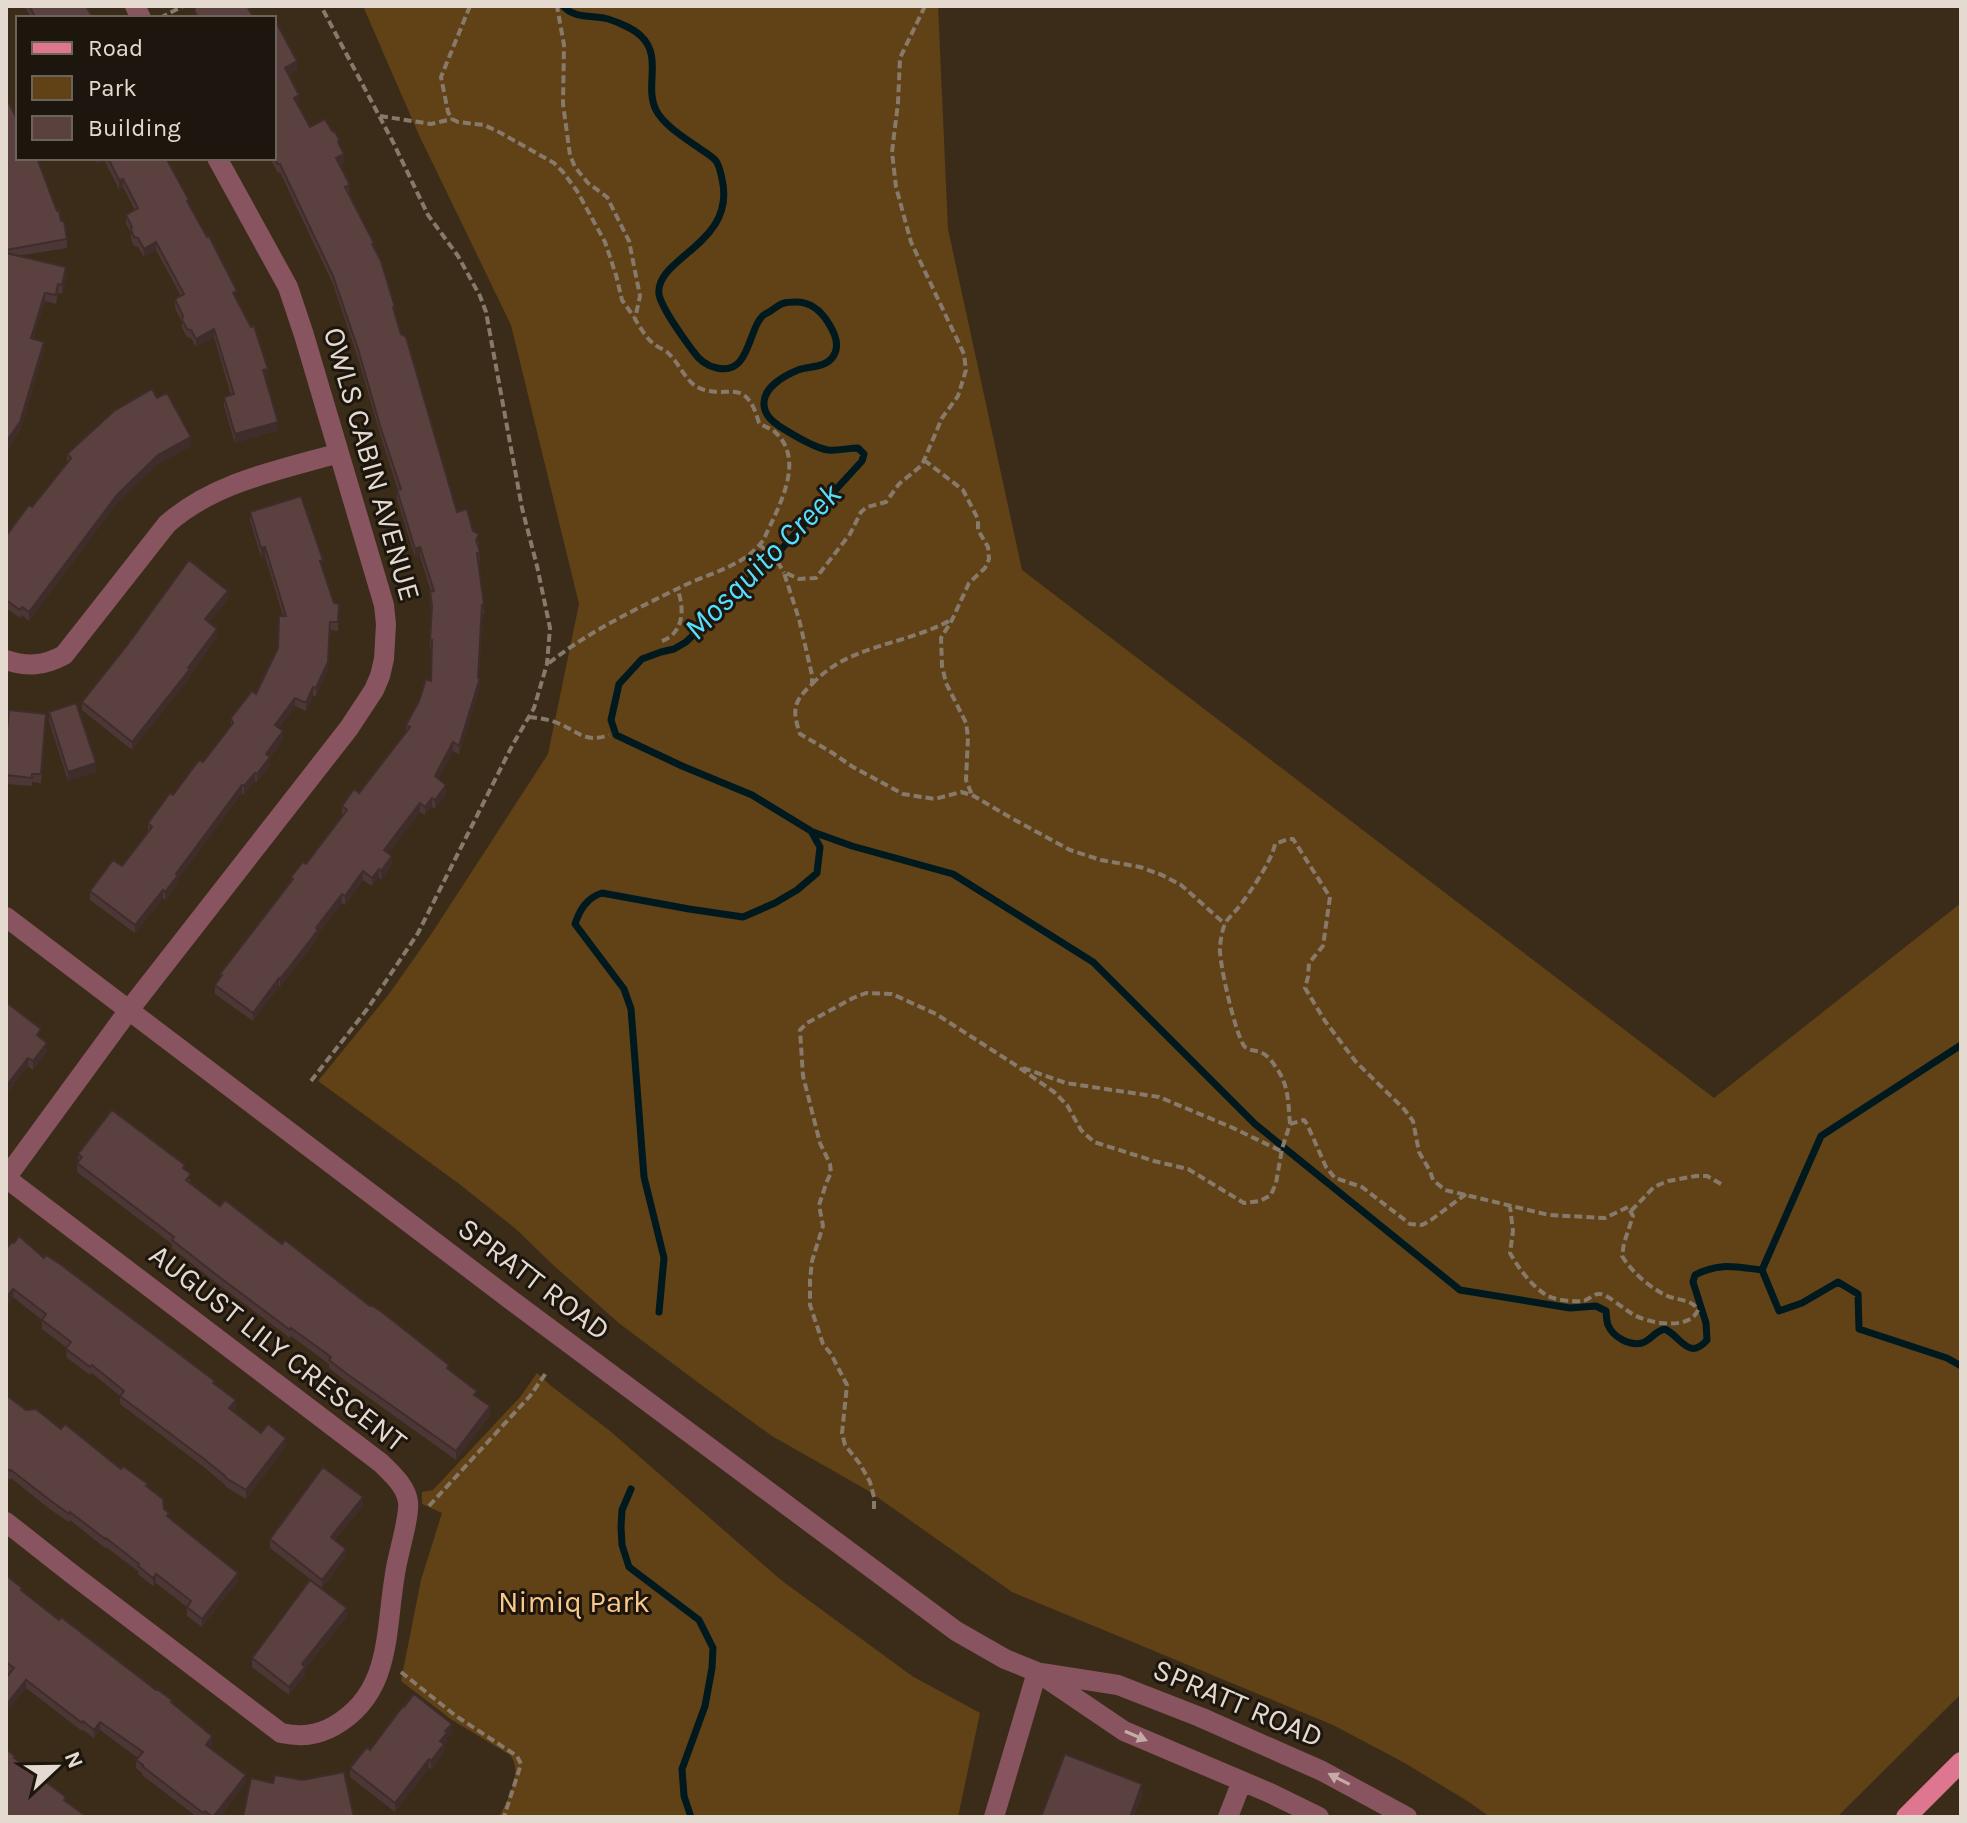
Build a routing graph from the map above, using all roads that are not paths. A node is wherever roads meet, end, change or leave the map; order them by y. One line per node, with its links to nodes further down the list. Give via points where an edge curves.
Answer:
1 (218, 160): 2 (street, OWLS CABIN AVENUE, via 288,287)
2 (339, 453): 3 (street, via 233,485 182,511 64,655 37,665); 5 (street, OWLS CABIN AVENUE, via 384,605 380,676 349,728)
3 (6, 660)
4 (6, 917): 5 (street, SPRATT ROAD)
5 (129, 1010): 6 (street, OWLS CABIN AVENUE); 8 (street, SPRATT ROAD, via 928,1611 981,1646)
6 (6, 1178): 7 (street, AUGUST LILY CRESCENT, via 397,1479 409,1504 376,1683 341,1722 311,1735 281,1733)
7 (6, 1522)
8 (1037, 1672): 10 (street, SPRATT ROAD, one-way to 10, via 1124,1731); 12 (street); 15 (street, SPRATT ROAD, one-way to 8, via 1322,1771 1187,1711 1118,1685)
9 (1961, 1762): 11 (main road)
10 (1242, 1781): 13 (street); 14 (street, SPRATT ROAD)
11 (1924, 1799): 16 (main road); 17 (main road)
12 (994, 1817)
13 (1228, 1817)
14 (1319, 1817)
15 (1407, 1817)
16 (1900, 1817)
17 (1906, 1817)

